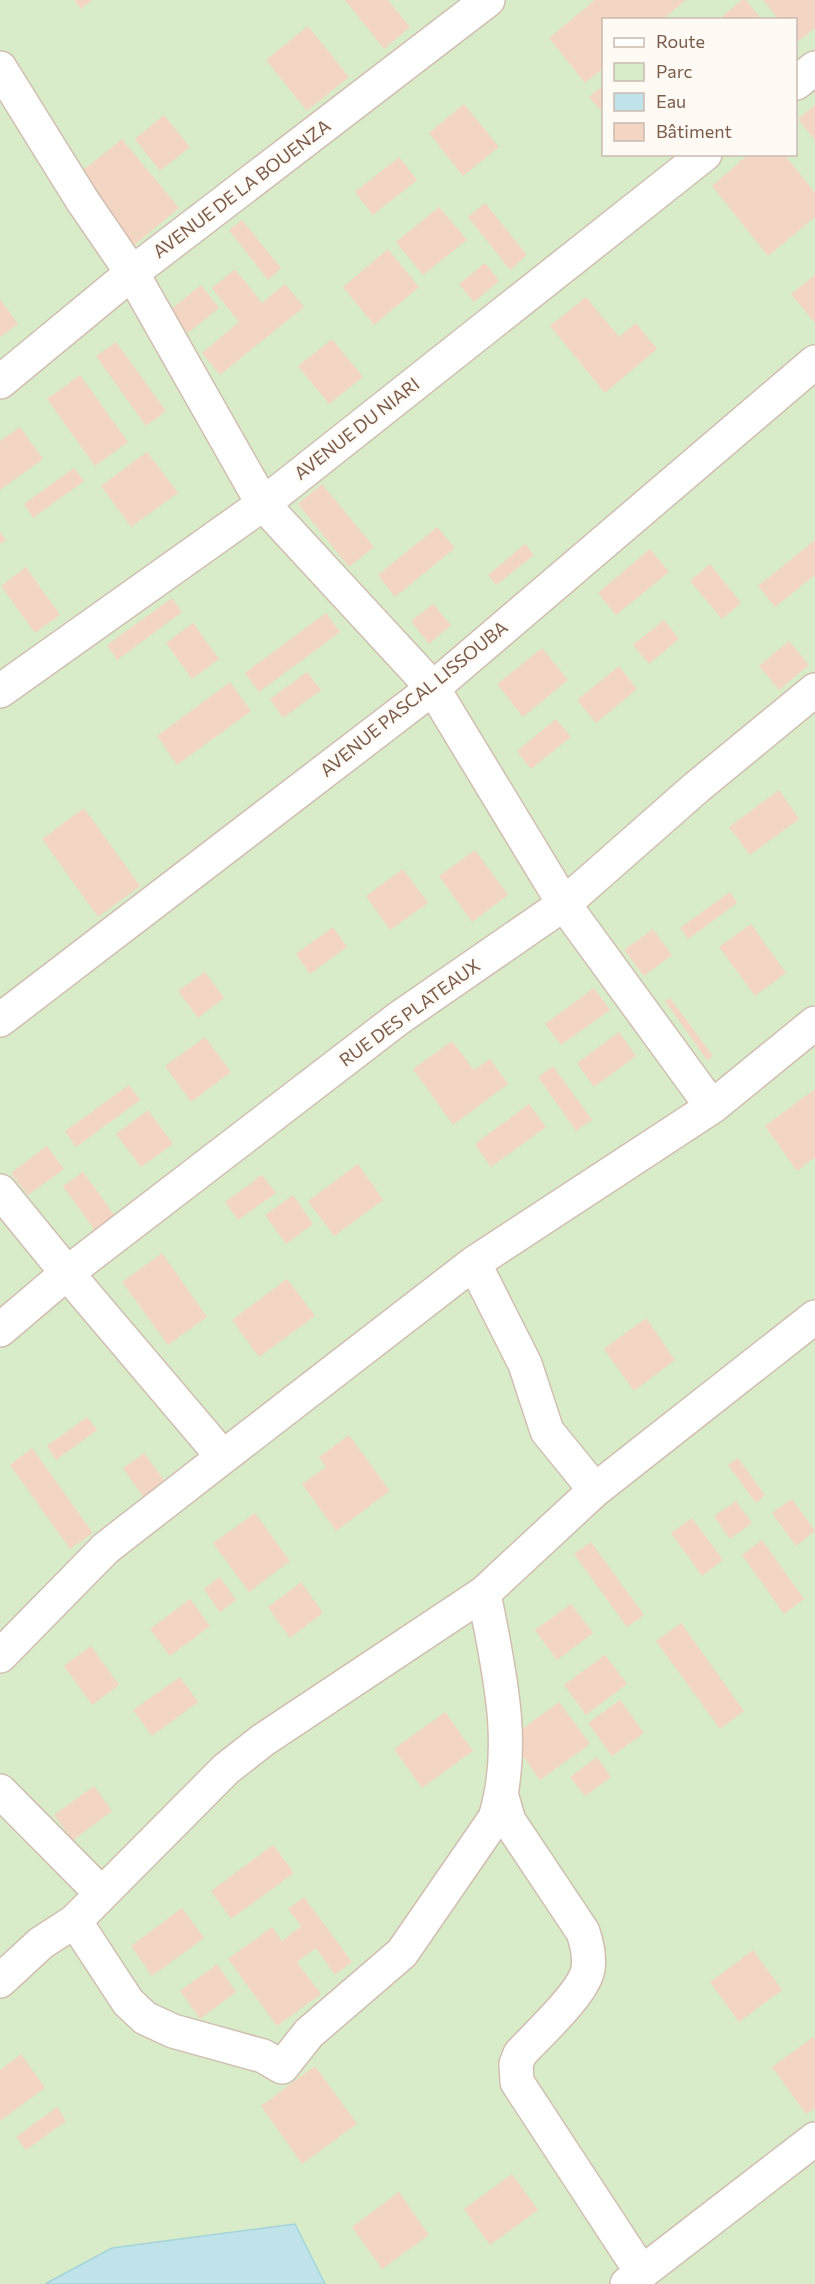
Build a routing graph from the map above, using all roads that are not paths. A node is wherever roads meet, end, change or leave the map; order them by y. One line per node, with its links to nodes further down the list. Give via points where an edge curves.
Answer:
1 (488, 0): 6 (street, AVENUE DE LA BOUENZA)
2 (0, 68): 6 (street)
3 (815, 68): 4 (street)
4 (797, 82)
5 (702, 156): 9 (street, AVENUE DU NIARI)
6 (132, 273): 8 (street, AVENUE DE LA BOUENZA); 9 (street)
7 (815, 362): 10 (street, AVENUE PASCAL LISSOUBA)
8 (0, 382)
9 (263, 504): 10 (street); 12 (street, AVENUE DU NIARI)
10 (433, 688): 13 (street); 14 (street, AVENUE PASCAL LISSOUBA)
11 (815, 690): 13 (street, RUE DES PLATEAUX)
12 (0, 691)
13 (564, 904): 16 (street); 19 (street, RUE DES PLATEAUX, via 399,1018)
14 (0, 1020)
15 (815, 1023): 16 (street)
16 (712, 1107): 18 (street)
17 (0, 1191): 19 (street)
18 (474, 1263): 22 (street); 23 (street, via 525,1364 547,1431)
19 (67, 1273): 21 (street, RUE DES PLATEAUX); 22 (street)
20 (815, 1317): 23 (street)
21 (0, 1330)
22 (223, 1457): 25 (street, via 106,1548)
23 (595, 1490): 24 (street)
24 (484, 1593): 27 (street, via 503,1694); 28 (street, via 263,1740 226,1769)
25 (0, 1656)
26 (0, 1791): 28 (street)
27 (502, 1797): 29 (street, via 495,1818 402,1953 309,2033 282,2067 263,2056 173,2031 145,2018 128,2002); 32 (street, via 509,1821 583,1932 589,1951 583,1986 520,2054 517,2082)
28 (102, 1894): 29 (street)
29 (75, 1921): 30 (street, via 41,1943)
30 (0, 1981)
31 (815, 2139): 32 (street)
32 (635, 2278)

